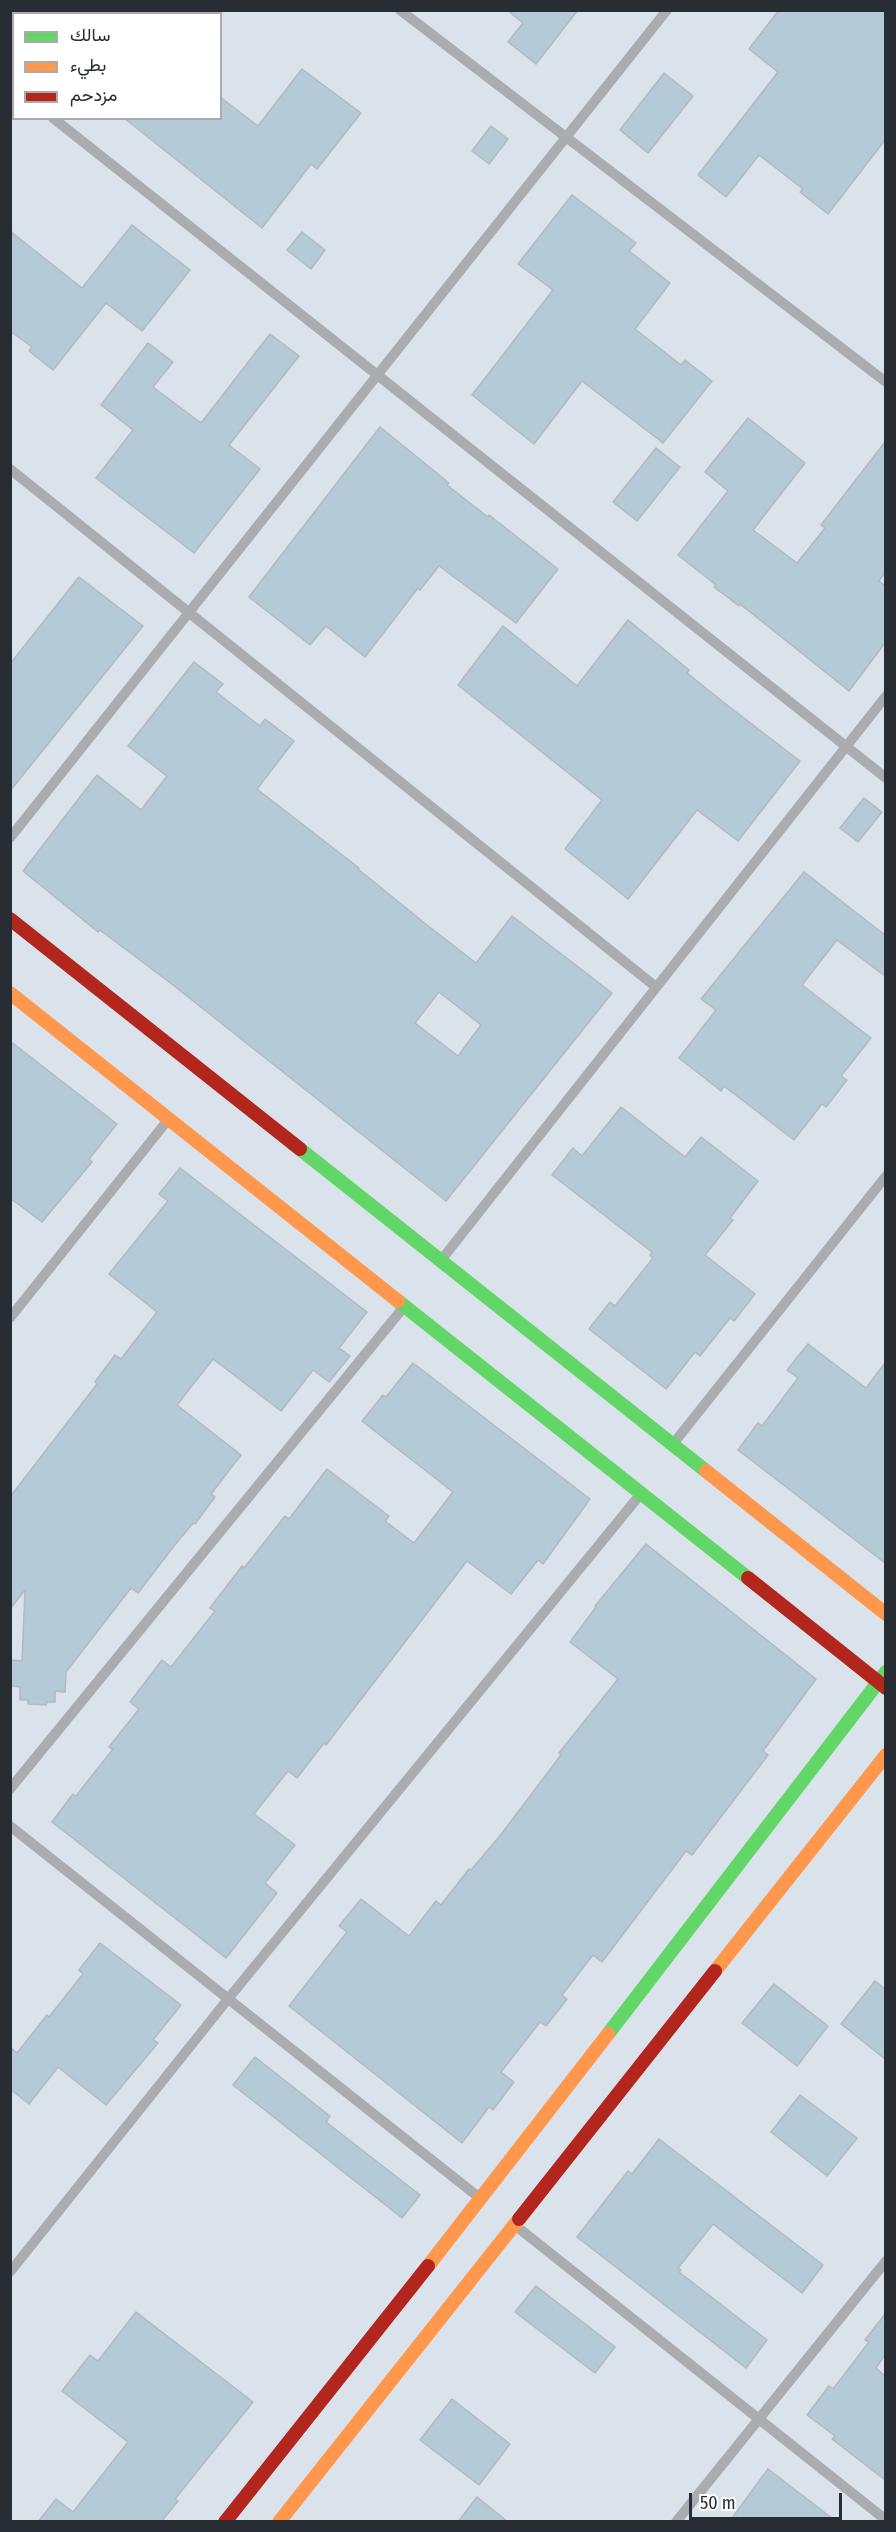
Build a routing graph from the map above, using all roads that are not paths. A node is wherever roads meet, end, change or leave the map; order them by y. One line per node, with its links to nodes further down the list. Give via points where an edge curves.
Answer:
1 (400, 10): 4 (lane)
2 (668, 10): 4 (lane)
3 (56, 120): 5 (lane)
4 (566, 138): 5 (lane); 6 (lane)
5 (378, 375): 8 (lane); 10 (lane)
6 (885, 382)
7 (10, 469): 8 (lane)
8 (189, 613): 12 (lane); 14 (lane)
9 (885, 696): 10 (lane)
10 (845, 746): 11 (lane); 14 (lane)
11 (885, 778)
12 (10, 838)
13 (10, 919): 18 (street)
14 (656, 987): 18 (lane)
15 (10, 993): 16 (street)
16 (169, 1118): 19 (street); 20 (lane)
17 (885, 1176): 21 (lane)
18 (441, 1261): 21 (street)
19 (405, 1306): 22 (street); 26 (lane)
20 (10, 1318)
21 (673, 1445): 23 (street)
22 (641, 1493): 24 (street); 28 (lane)
23 (885, 1614)
24 (883, 1680): 29 (street)
25 (885, 1755): 30 (street)
26 (10, 1789)
27 (10, 1827): 28 (lane)
28 (228, 1999): 29 (lane); 32 (lane)
29 (480, 2199): 35 (street)
30 (513, 2224): 33 (lane); 36 (street)
31 (885, 2261): 33 (lane)
32 (10, 2272)
33 (758, 2420): 34 (lane); 37 (lane)
34 (885, 2520)
35 (225, 2522)
36 (279, 2522)
37 (676, 2522)

